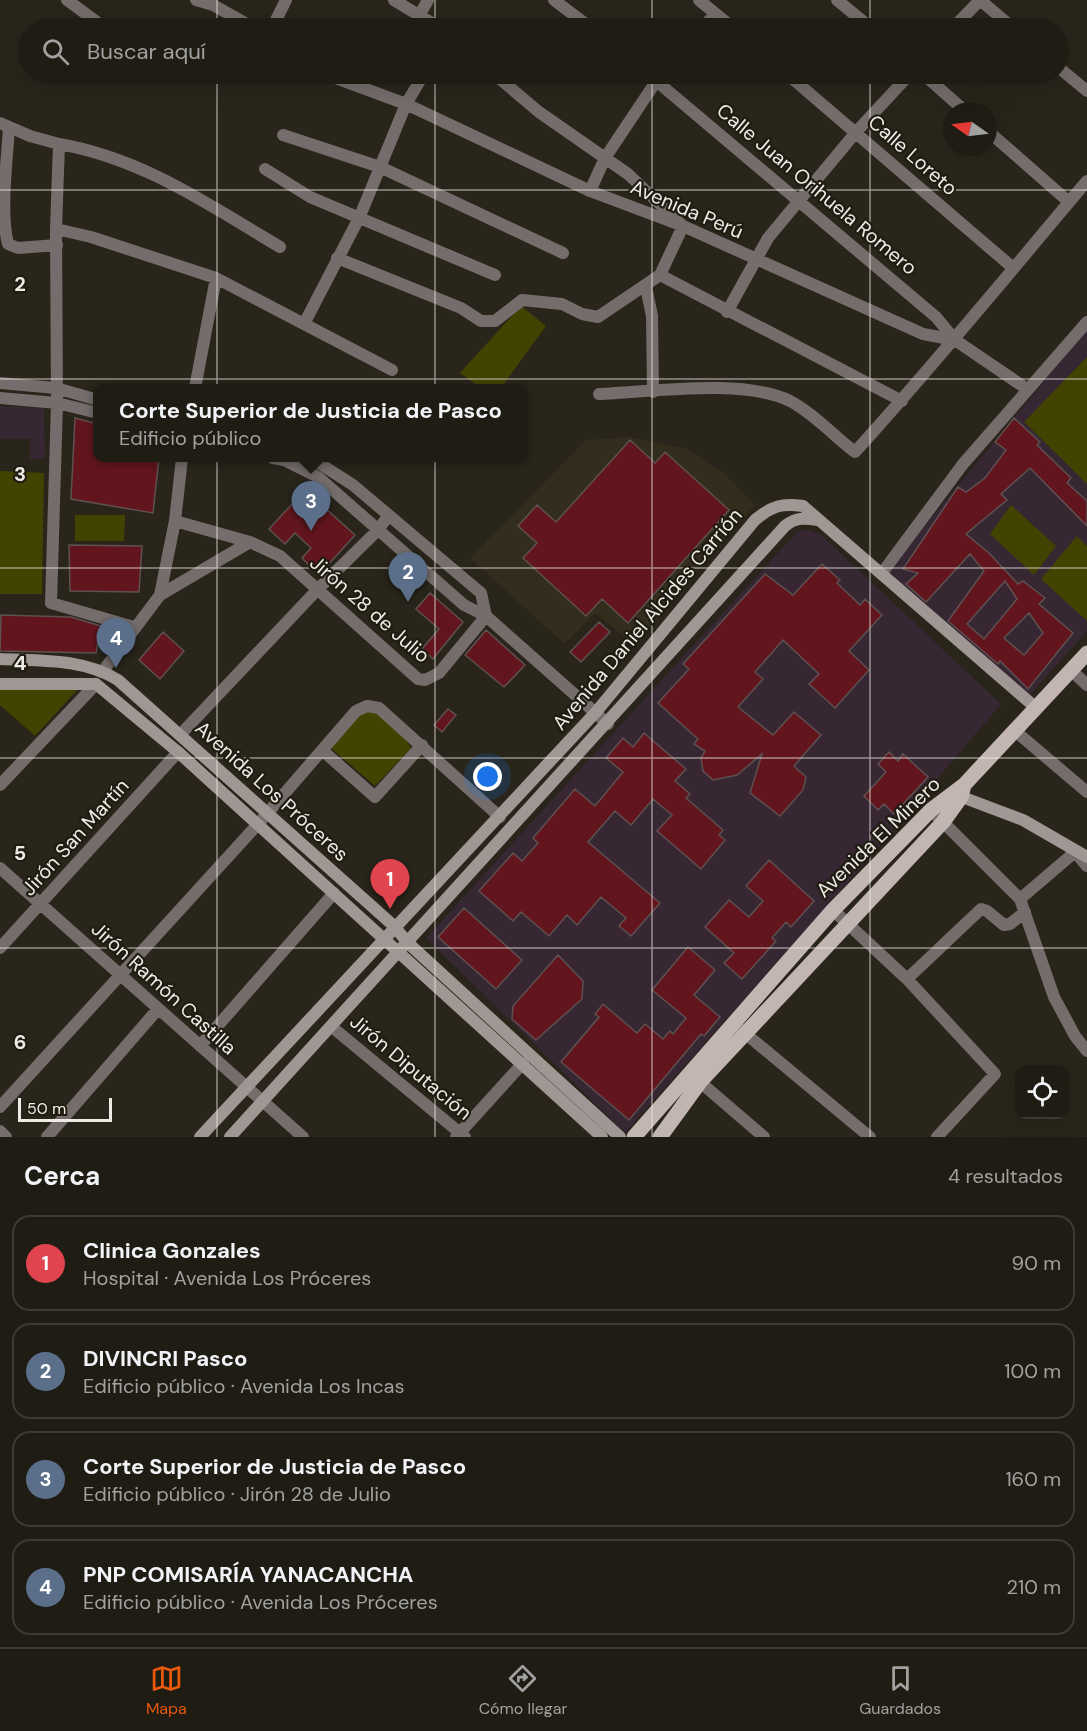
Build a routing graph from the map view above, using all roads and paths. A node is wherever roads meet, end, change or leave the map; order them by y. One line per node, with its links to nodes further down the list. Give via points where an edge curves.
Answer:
1 (67, 0): 12 (street)
2 (196, 0): 13 (street)
3 (286, 0): 14 (street)
4 (394, 0): 11 (street)
5 (428, 0): 11 (street)
6 (554, 0): 16 (street)
7 (837, 0): 19 (street)
8 (980, 0): 20 (street); 21 (street)
9 (701, 1): 10 (street)
10 (715, 14): 17 (street); 18 (street)
11 (419, 16): 15 (street)
12 (91, 18)
13 (236, 18)
14 (277, 18)
15 (422, 18)
16 (578, 18)
17 (711, 18)
18 (720, 18)
19 (859, 18)
20 (963, 18)
21 (1001, 18)
22 (1069, 75): 31 (street)
23 (352, 84): 33 (street, Avenida Perú)
24 (418, 84): 33 (street)
25 (506, 84): 39 (street)
26 (651, 84): 39 (street)
27 (665, 84): 44 (street, Calle Juan Orihuela Romero)
28 (799, 84): 35 (street, Calle Loreto)
29 (901, 84): 35 (street)
30 (934, 84): 32 (street)
31 (1087, 91)
32 (955, 102)
33 (406, 104): 40 (street); 43 (street, Avenida Perú)
34 (4, 125): 38 (street); 46 (street)
35 (857, 131): 44 (street); 55 (street, Calle Loreto)
36 (283, 135): 40 (street)
37 (997, 139): 45 (street)
38 (59, 144): 49 (street); 51 (street, via 129,162 164,178)
39 (605, 158): 43 (street); 48 (street, via 628,174)
40 (380, 167): 47 (street); 52 (street)
41 (265, 169): 47 (street, via 310,197)
42 (1087, 180): 45 (street)
43 (591, 191): 48 (street, Avenida Perú)
44 (801, 200): 54 (street); 63 (street, Calle Juan Orihuela Romero, via 936,317)
45 (1069, 202): 55 (street)
46 (2, 210): 50 (street, via 8,244 18,248)
47 (360, 216): 53 (street); 56 (street)
48 (683, 226): 54 (street, Avenida Perú); 57 (street)
49 (56, 229): 50 (street); 58 (street)
50 (57, 246): 67 (street)
51 (280, 247)
52 (563, 254)
53 (337, 258): 59 (street, via 461,308 481,321 495,321 522,300 562,304 598,317); 62 (street)
54 (754, 260): 60 (street); 63 (street, Avenida Perú, via 923,334)
55 (1012, 267): 63 (street)
56 (495, 275)
57 (660, 275): 59 (street); 60 (street)
58 (216, 278): 62 (street); 66 (street)
59 (646, 287): 69 (street, via 652,316)
60 (727, 312): 73 (street)
61 (1087, 322): 68 (street)
62 (304, 324): 64 (street)
63 (956, 340): 68 (street, Avenida Perú); 73 (street)
64 (392, 370)
65 (0, 383): 67 (street)
66 (196, 384)
67 (56, 388): 72 (street); 74 (street)
68 (1027, 388): 84 (street)
69 (653, 392): 70 (street); 73 (street, via 724,388 775,394 793,402 855,452)
70 (599, 394)
71 (0, 398): 74 (street)
72 (93, 399)
73 (902, 400)
74 (57, 403): 75 (street); 88 (street, via 51,603)
75 (93, 412)
76 (182, 462): 80 (street)
77 (288, 462): 82 (street, via 318,477)
78 (317, 462): 79 (street)
79 (388, 514): 82 (street); 87 (street, via 481,593)
80 (175, 520): 83 (street, Jirón 28 de Julio); 86 (street)
81 (819, 520): 84 (street); 97 (street, Avenida Daniel Alcides Carrión, via 803,506 784,504 771,507 755,520); 98 (street, Avenida Daniel Alcides Carrión, via 803,518 785,526)
82 (378, 530): 85 (street); 87 (street, via 464,605)
83 (250, 542): 85 (street, Jirón 28 de Julio, via 280,556); 86 (street)
84 (882, 573): 96 (street)
85 (317, 590): 87 (street, Jirón 28 de Julio, via 418,679 439,673); 100 (street)
86 (160, 595): 88 (street)
87 (486, 616): 97 (street)
88 (134, 627): 92 (street)
89 (1087, 653): 91 (main road)
90 (0, 659): 92 (street, Avenida Los Próceres, via 64,662)
91 (1071, 670): 95 (street); 96 (main road)
92 (103, 671): 100 (street, Avenida Los Próceres)
93 (0, 684): 94 (street)
94 (96, 684): 103 (street, Avenida Los Próceres); 106 (street)
95 (1087, 685)
96 (1035, 707): 99 (main road)
97 (596, 712): 98 (street); 104 (street, Avenida Daniel Alcides Carrión)
98 (608, 724): 105 (street, Avenida Daniel Alcides Carrión)
99 (1014, 730): 107 (main road); 108 (street)
100 (180, 735): 110 (street, Avenida Los Próceres)
101 (422, 745): 102 (street, via 379,708 367,706 356,711); 102 (street, via 375,797); 111 (street)
102 (322, 750): 110 (street)
103 (178, 752): 113 (street, Avenida Los Próceres); 122 (street, Jirón San Martín)
104 (552, 760): 105 (street); 111 (street, Avenida Daniel Alcides Carrión)
105 (565, 772): 119 (street, Avenida Daniel Alcides Carrión)
106 (0, 785)
107 (959, 792): 109 (main road, Avenida El Minero); 112 (main road, Avenida El Minero); 114 (street, via 1023,820)
108 (1087, 792)
109 (931, 810): 112 (street); 123 (main road, Avenida El Minero)
110 (267, 813): 113 (street); 126 (street, Avenida Los Próceres)
111 (500, 817): 116 (street, Avenida Daniel Alcides Carrión)
112 (943, 822): 121 (street); 125 (main road, Avenida El Minero)
113 (258, 824): 120 (street, Avenida Los Próceres); 131 (street)
114 (1075, 852): 115 (street); 117 (street); 121 (street)
115 (1087, 858)
116 (456, 862): 119 (street); 126 (street, Avenida Daniel Alcides Carrión)
117 (1087, 866)
118 (0, 868): 122 (street, Jirón Ramón Castilla)
119 (469, 876): 128 (street, Avenida Daniel Alcides Carrión)
120 (334, 893): 127 (street, Avenida Los Próceres); 137 (street)
121 (1020, 899): 124 (street)
122 (40, 903): 129 (street, Jirón San Martín); 131 (street, Jirón Ramón Castilla)
123 (833, 910): 125 (street); 134 (main road, Avenida El Minero)
124 (1025, 912): 132 (street, via 1004,925 981,909); 138 (street, via 1054,997)
125 (848, 925): 132 (street); 136 (main road, Avenida El Minero)
126 (394, 926): 127 (street, Avenida Daniel Alcides Carrión); 128 (street, Avenida Los Próceres)
127 (383, 938): 130 (street, Avenida Los Próceres); 141 (street, Avenida Daniel Alcides Carrión)
128 (408, 943): 130 (street, Avenida Daniel Alcides Carrión); 154 (street, Avenida Los Próceres)
129 (0, 948)
130 (399, 955): 135 (street, Avenida Daniel Alcides Carrión); 139 (street, Avenida Los Próceres)
131 (119, 974): 133 (street, Jirón Ramón Castilla); 145 (street)
132 (907, 979): 159 (street, via 995,1074)
133 (158, 1009): 137 (street, Jirón Ramón Castilla); 149 (street)
134 (733, 1023): 136 (street); 142 (main road, Avenida El Minero)
135 (332, 1027): 144 (street, Avenida Daniel Alcides Carrión); 147 (street, Jirón Diputación)
136 (745, 1033): 140 (main road, Avenida El Minero); 158 (street)
137 (200, 1046): 141 (street, Jirón Ramón Castilla)
138 (1087, 1051)
139 (523, 1063): 147 (street); 153 (street, Avenida Los Próceres)
140 (700, 1082): 143 (main road, Avenida El Minero); 157 (street)
141 (245, 1087): 144 (street, Jirón Ramón Castilla); 150 (street, Avenida Daniel Alcides Carrión)
142 (677, 1088): 143 (main road); 155 (main road, Avenida El Minero)
143 (688, 1098): 156 (main road, Avenida El Minero)
144 (262, 1102): 151 (street, Avenida Daniel Alcides Carrión); 152 (street, Jirón Ramón Castilla)
145 (0, 1107)
146 (0, 1131): 148 (street)
147 (460, 1136)
148 (6, 1137)
149 (47, 1137)
150 (200, 1137)
151 (230, 1137)
152 (303, 1137)
153 (602, 1137)
154 (620, 1137)
155 (634, 1137)
156 (660, 1137)
157 (764, 1137)
158 (870, 1137)
159 (938, 1137)

